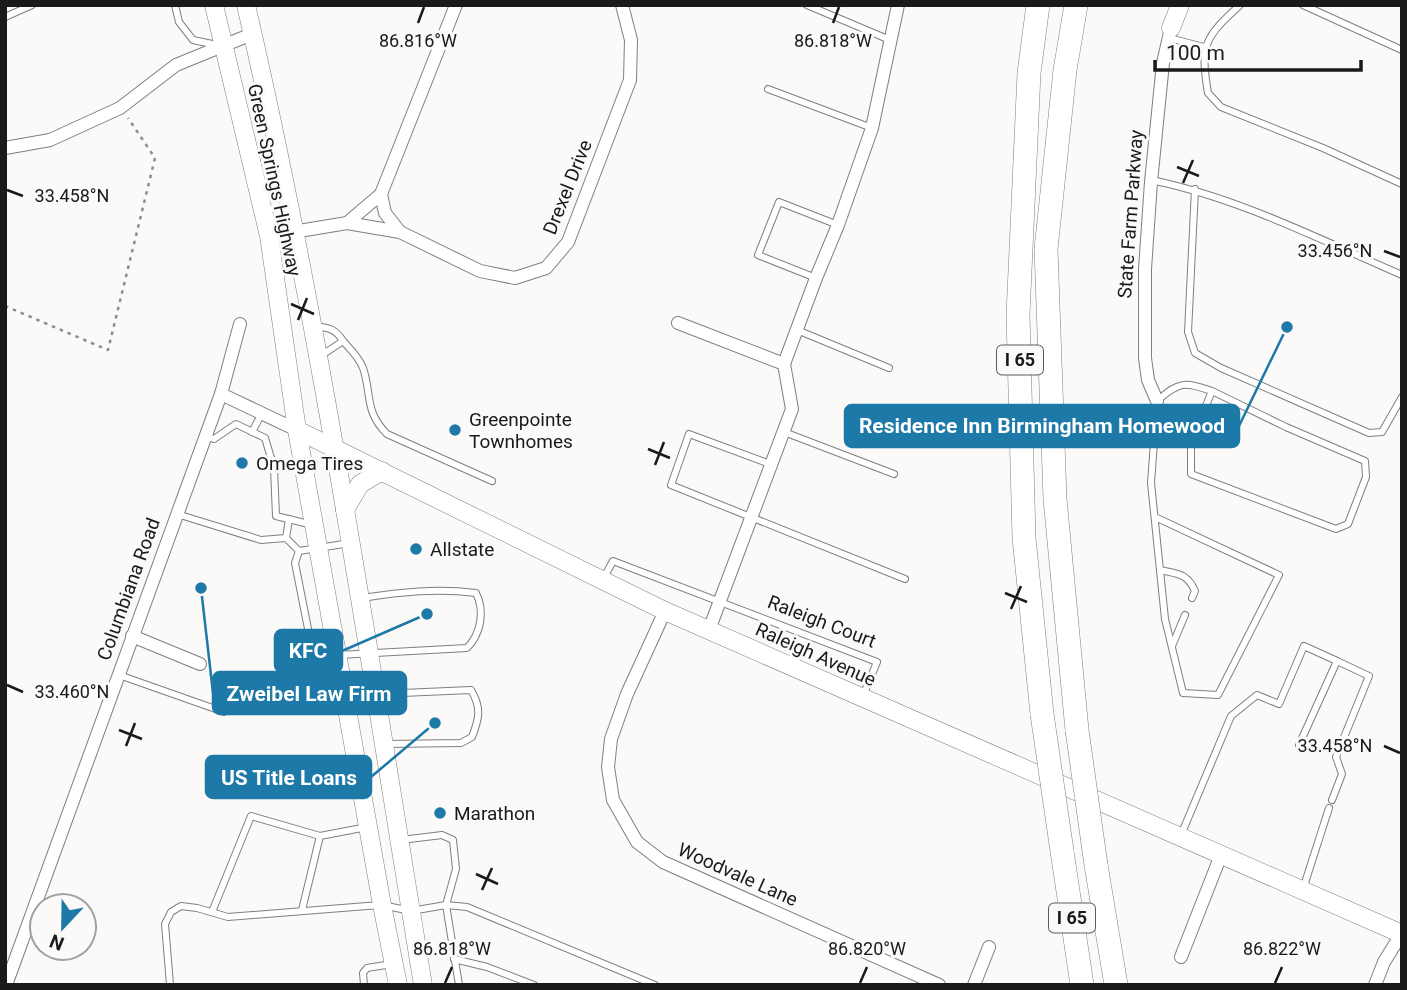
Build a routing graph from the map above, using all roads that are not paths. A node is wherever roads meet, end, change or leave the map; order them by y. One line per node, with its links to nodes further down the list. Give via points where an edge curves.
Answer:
1 (32, 5): 15 (lane)
2 (175, 5): 19 (lane, via 179,22 193,40)
3 (214, 5): 19 (main road, Green Springs Highway)
4 (246, 5): 17 (main road, Green Springs Highway)
5 (456, 5): 28 (street)
6 (622, 5): 32 (street, Drexel Drive, via 631,40 629,80 568,242 546,268 515,278 480,271)
7 (807, 5): 18 (lane)
8 (898, 5): 18 (street)
9 (1038, 5): 119 (highway, I 65, bridge, via 1028,73 1018,315 1024,538 1042,714)
10 (1076, 5): 120 (highway, I 65, bridge, via 1046,248 1055,499 1077,730)
11 (1171, 5): 16 (main road, State Farm Parkway)
12 (1181, 5): 16 (main road, State Farm Parkway)
13 (1240, 5): 20 (lane)
14 (1303, 5): 21 (lane)
15 (5, 17)
16 (1170, 33): 20 (lane); 25 (street, State Farm Parkway)
17 (252, 34): 19 (street); 31 (main road, Green Springs Highway)
18 (890, 40): 23 (street)
19 (223, 46): 24 (street, via 176,65 120,108 50,140); 33 (main road, Green Springs Highway)
20 (1204, 47): 26 (lane, via 1208,93 1221,107)
21 (1402, 50)
22 (768, 89): 23 (lane)
23 (872, 128): 30 (street)
24 (5, 148)
25 (1151, 180): 27 (lane); 47 (street, State Farm Parkway, via 1145,358)
26 (1402, 184)
27 (1195, 189): 34 (lane); 46 (lane, via 1188,332 1195,353 1369,433 1381,432)
28 (382, 194): 29 (street); 32 (street, Drexel Drive, via 385,213)
29 (347, 223): 31 (street); 32 (street, Drexel Drive)
30 (838, 226): 35 (street); 35 (lane, via 779,202 758,255)
31 (294, 231): 33 (street); 38 (main road, Green Springs Highway)
32 (400, 232)
33 (269, 236): 49 (main road, Green Springs Highway)
34 (1402, 275)
35 (816, 278): 39 (street)
36 (678, 323): 42 (street)
37 (240, 324): 45 (street, Columbiana Road)
38 (311, 326): 40 (lane, via 338,332); 41 (main road, Green Springs Highway)
39 (797, 330): 42 (street); 43 (lane)
40 (343, 341): 41 (lane); 59 (lane, via 364,369 377,424 387,433)
41 (317, 357): 53 (main road, Green Springs Highway)
42 (784, 364): 51 (street, via 792,409)
43 (889, 368)
44 (1212, 391): 44 (lane, via 1191,443 1191,474 1336,529 1348,524 1366,477 1365,461); 47 (lane, via 1190,384 1175,386)
45 (221, 394): 48 (street, Raleigh Avenue); 52 (street, Columbiana Road)
46 (1402, 397)
47 (1157, 401): 63 (lane, via 1151,483)
48 (262, 413): 49 (street, Raleigh Avenue); 50 (lane)
49 (297, 430): 53 (main road, Raleigh Avenue); 55 (main road, Green Springs Highway)
50 (253, 432): 52 (lane, via 236,424 214,439); 56 (lane, via 265,438)
51 (784, 432): 54 (street); 58 (lane)
52 (205, 436): 61 (street, Columbiana Road)
53 (333, 448): 57 (main road, Raleigh Avenue); 60 (main road, Green Springs Highway)
54 (770, 464): 62 (street); 62 (lane, via 689,435 671,485)
55 (304, 467): 56 (lane); 65 (main road, Green Springs Highway)
56 (274, 468): 64 (lane, via 276,516)
57 (382, 471): 60 (main road, via 360,484); 72 (main road, Raleigh Avenue)
58 (894, 474)
59 (492, 481)
60 (345, 510): 67 (main road, Green Springs Highway)
61 (177, 514): 66 (lane, via 261,540); 79 (street, Columbiana Road)
62 (753, 516): 71 (lane); 75 (street)
63 (1155, 517): 70 (lane); 80 (lane, via 1279,575 1218,695 1183,693)
64 (289, 519): 65 (lane); 66 (lane)
65 (315, 526): 68 (main road, Green Springs Highway)
66 (286, 538): 69 (lane)
67 (351, 543): 68 (lane); 73 (main road, Green Springs Highway)
68 (318, 547): 69 (lane); 82 (main road, Green Springs Highway)
69 (299, 551): 82 (lane, via 295,563 314,659)
70 (1160, 570): 74 (lane, via 1190,580 1195,591); 80 (lane)
71 (905, 579)
72 (603, 580): 75 (lane, Raleigh Court, via 613,561); 76 (main road, Raleigh Avenue)
73 (360, 598): 81 (main road, Green Springs Highway); 81 (lane, via 450,590 476,593 483,606 476,639 467,648)
74 (1192, 598)
75 (719, 602): 78 (street); 87 (lane, Raleigh Court, via 877,662)
76 (665, 611): 78 (main road, Raleigh Avenue); 117 (street, Woodvale Lane, via 626,694 611,739 608,767 613,800 637,842 663,862)
77 (1185, 615): 80 (lane)
78 (709, 630): 87 (main road, Raleigh Avenue)
79 (132, 636): 84 (street); 85 (street, Columbiana Road)
80 (1172, 646)
81 (369, 654): 82 (lane); 86 (main road, Green Springs Highway)
82 (338, 655): 93 (main road, Green Springs Highway)
83 (1337, 661): 90 (lane); 91 (lane, via 1369,676 1336,757 1342,774); 95 (lane, via 1304,646 1279,704 1257,695 1231,716)
84 (200, 664)
85 (118, 674): 88 (lane); 109 (street, Columbiana Road)
86 (375, 694): 89 (main road, Green Springs Highway); 89 (lane, via 471,690 479,703 472,737 461,743)
87 (862, 697): 95 (main road, Raleigh Avenue)
88 (224, 712)
89 (383, 744): 96 (main road, Green Springs Highway)
90 (1299, 745)
91 (1332, 800)
92 (1329, 808): 98 (lane)
93 (369, 826): 94 (lane); 99 (main road, Green Springs Highway)
94 (320, 836): 101 (lane); 103 (lane, via 251,816)
95 (1181, 837): 97 (main road, Raleigh Avenue)
96 (399, 840): 100 (lane, via 442,835 453,840 456,869); 102 (main road, Green Springs Highway)
97 (1222, 855): 98 (main road, Raleigh Avenue); 106 (street)
98 (1302, 890): 104 (main road, Raleigh Avenue)
99 (382, 905): 101 (lane); 102 (lane); 108 (main road, Green Springs Highway)
100 (446, 905): 102 (lane); 107 (lane); 116 (lane, via 467,907)
101 (302, 910): 103 (lane, via 228,917)
102 (411, 911): 113 (main road, Green Springs Highway)
103 (212, 912): 110 (lane, via 181,906 171,912 165,924)
104 (1401, 933): 121 (street)
105 (989, 947): 118 (street)
106 (1181, 957)
107 (454, 959): 114 (lane); 115 (lane)
108 (395, 964): 111 (lane, via 367,968); 112 (main road, Green Springs Highway)
109 (6, 985)
110 (170, 985)
111 (364, 985)
112 (398, 985)
113 (423, 985)
114 (459, 985)
115 (534, 985)
116 (655, 985)
117 (939, 985)
118 (974, 985)
119 (1082, 985)
120 (1115, 985)
121 (1375, 985)

